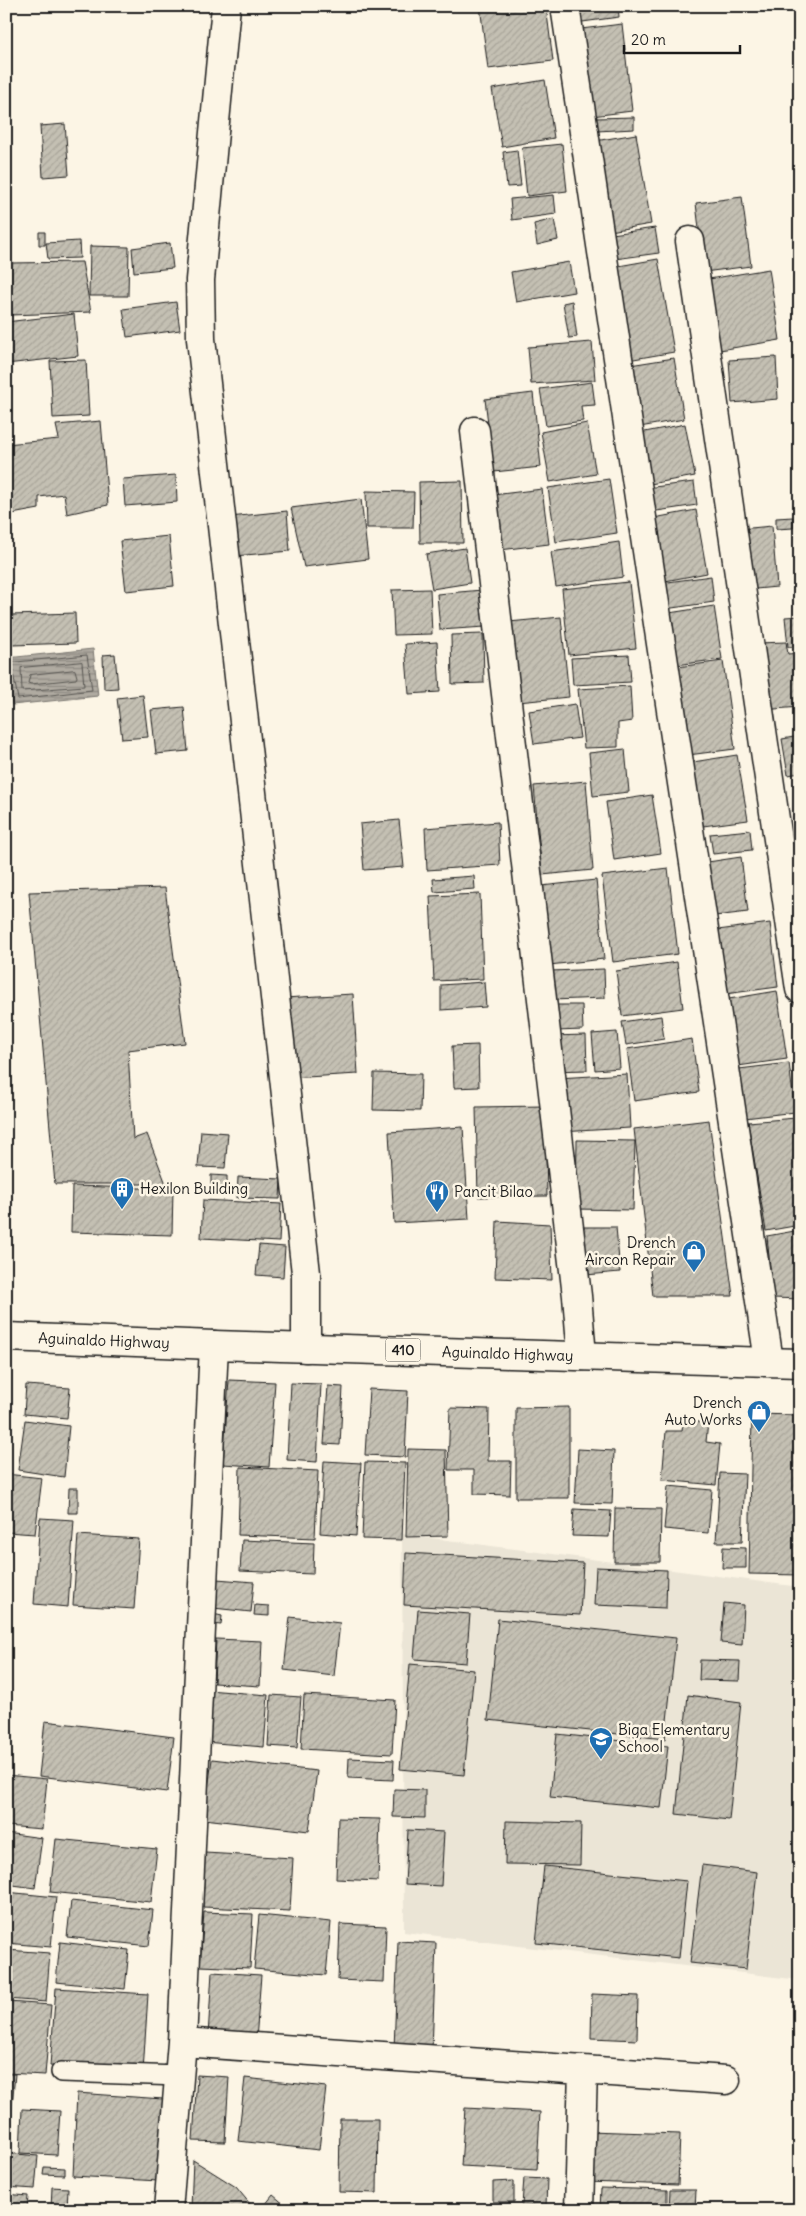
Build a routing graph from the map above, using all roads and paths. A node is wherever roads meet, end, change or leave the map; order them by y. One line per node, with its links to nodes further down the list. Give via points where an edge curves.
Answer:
1 (226, 6): 8 (street, via 200,280 201,340 306,1272)
2 (565, 6): 10 (street)
3 (690, 241): 5 (street)
4 (476, 431): 9 (street)
5 (800, 990)
6 (6, 1337): 7 (street, Aguinaldo Highway / 410)
7 (214, 1345): 8 (street, Aguinaldo Highway / 410); 12 (street)
8 (306, 1348): 9 (street, Aguinaldo Highway / 410)
9 (582, 1356): 10 (street, Aguinaldo Highway / 410)
10 (769, 1361): 11 (street, Aguinaldo Highway / 410)
11 (800, 1362)
12 (182, 2042): 13 (street); 15 (street)
13 (583, 2070): 16 (street); 18 (street)
14 (61, 2072): 15 (lane)
15 (179, 2076): 17 (street)
16 (726, 2080)
17 (168, 2210)
18 (579, 2210)

